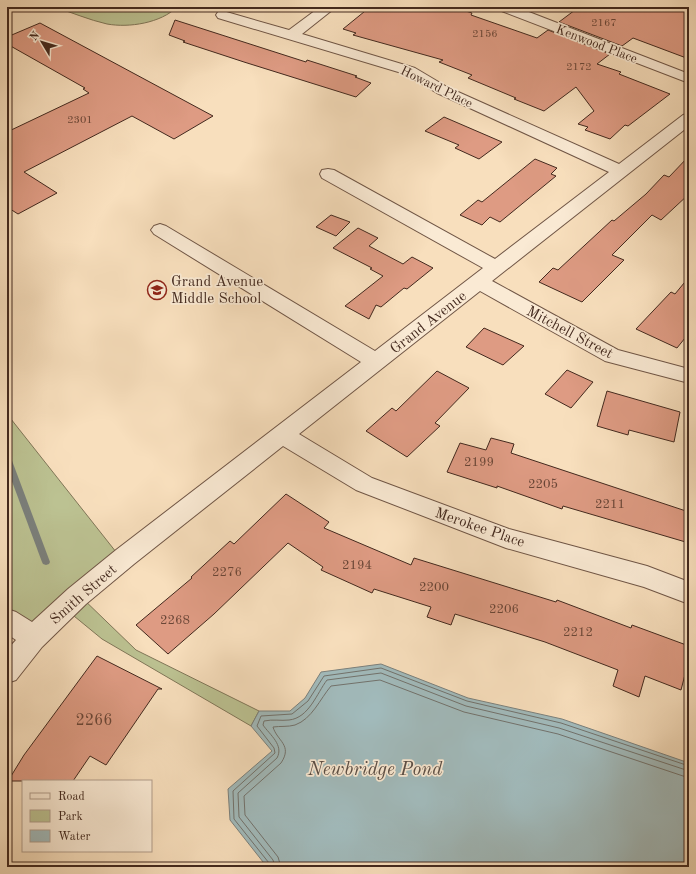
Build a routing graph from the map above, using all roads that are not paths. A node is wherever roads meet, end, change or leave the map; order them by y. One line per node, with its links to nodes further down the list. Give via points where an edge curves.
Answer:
1 (329, 7): 4 (street)
2 (504, 7): 5 (street, Kenwood Place)
3 (223, 15): 4 (street, Howard Place)
4 (291, 36): 7 (street, Howard Place, via 410,71 442,90)
5 (689, 79)
6 (684, 128): 7 (street, Grand Avenue)
7 (621, 171): 10 (street, Grand Avenue)
8 (328, 174): 10 (street)
9 (160, 230): 12 (street)
10 (497, 268): 11 (street, Grand Avenue)
11 (479, 282): 12 (street, Grand Avenue); 13 (street, Mitchell Street, via 612,356)
12 (377, 362): 14 (street, Grand Avenue)
13 (689, 376)
14 (283, 435): 15 (street, Grand Avenue); 16 (street, Merokee Place, via 364,484 506,538 647,577)
15 (167, 526): 18 (street, Smith Street, via 68,604)
16 (689, 593)
17 (7, 620): 18 (street)
18 (34, 638): 19 (street, Smith Street)
19 (7, 671)

